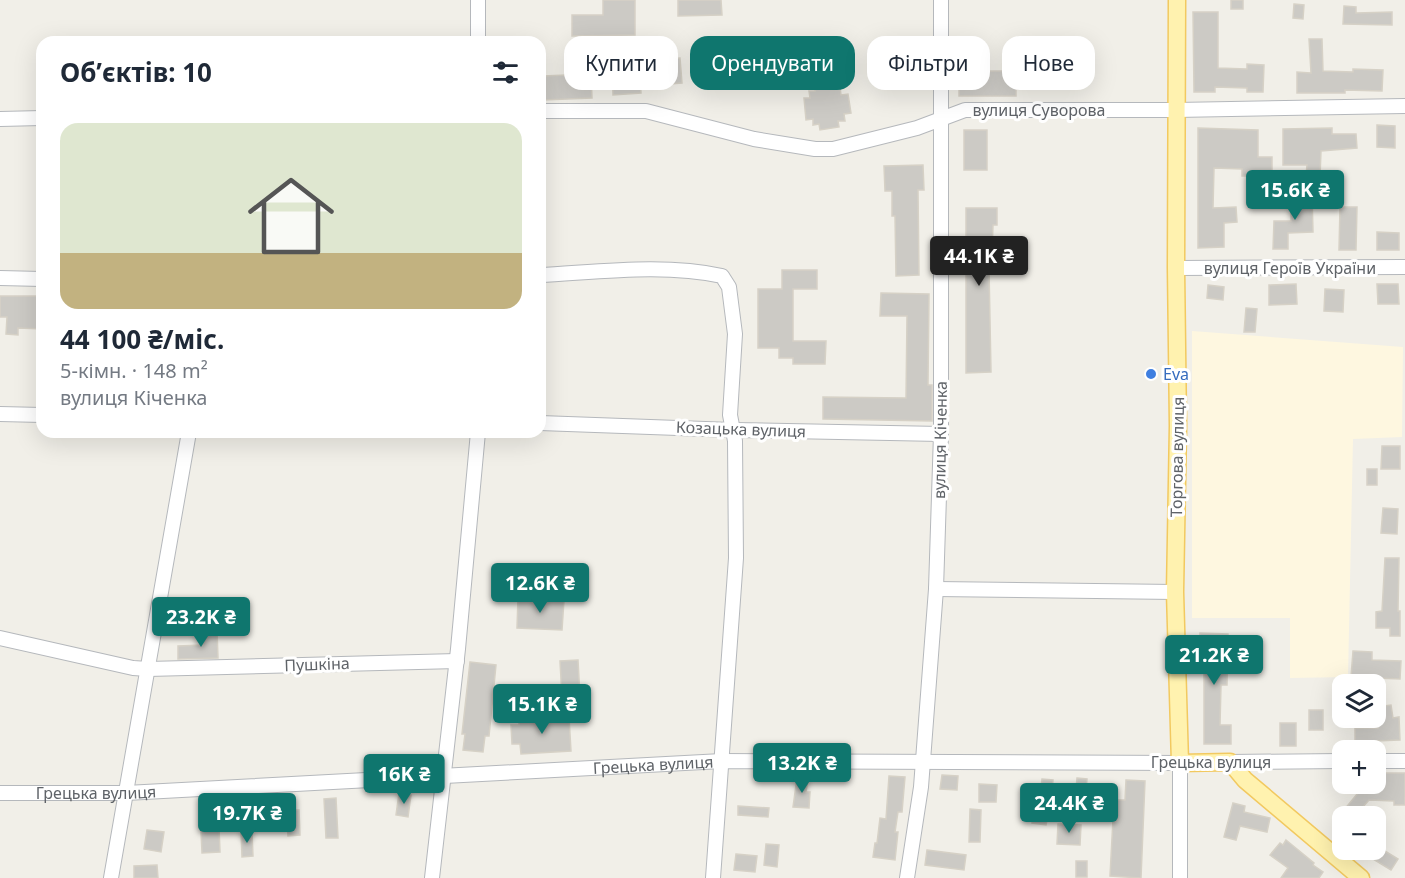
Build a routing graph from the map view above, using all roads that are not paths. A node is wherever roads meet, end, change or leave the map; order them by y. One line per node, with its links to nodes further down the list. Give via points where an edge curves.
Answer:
1 (478, 0): 4 (street)
2 (940, 0): 10 (street, вулиця Кіченка)
3 (1176, 0): 6 (main road, Торгова вулиця)
4 (478, 36)
5 (1405, 106): 6 (street, вулиця Суворова)
6 (1176, 110): 10 (street, вулиця Суворова, via 965,110); 12 (main road, Торгова вулиця)
7 (546, 111): 10 (street, вулиця Суворова, via 646,111 754,139 815,149 833,149)
8 (0, 118): 9 (street)
9 (36, 118)
10 (940, 120): 20 (street, вулиця Кіченка)
11 (1405, 267): 12 (street, вулиця Героїв України)
12 (1176, 268): 24 (main road, Торгова вулиця)
13 (546, 275): 19 (street, via 653,270 701,271 722,276 729,287 735,334 730,415)
14 (0, 278): 15 (street)
15 (36, 279)
16 (0, 414): 17 (street)
17 (36, 414)
18 (546, 423): 19 (street, Козацька вулиця)
19 (733, 430): 20 (street, Козацька вулиця); 28 (street, via 736,558)
20 (941, 434): 23 (street, вулиця Кіченка)
21 (188, 438): 27 (street)
22 (477, 438): 26 (street)
23 (936, 589): 24 (street); 29 (street, вулиця Кіченка)
24 (1175, 592): 34 (main road, Торгова вулиця)
25 (0, 638): 27 (street, Пушкіна)
26 (457, 660): 27 (street, Пушкіна); 35 (street)
27 (148, 669): 37 (street)
28 (722, 761): 29 (street, Грецька вулиця); 35 (street, Грецька вулиця); 40 (street)
29 (924, 761): 34 (street, Грецька вулиця); 41 (street, вулиця Кіченка)
30 (1332, 761): 33 (street, Грецька вулиця)
31 (1386, 761): 32 (street)
32 (1405, 761)
33 (1230, 762): 34 (main road, Грецька вулиця); 43 (main road, via 1245,780)
34 (1180, 763): 42 (street, Торгова вулиця)
35 (442, 777): 37 (street, Грецька вулиця); 39 (street)
36 (0, 793): 37 (street, Грецька вулиця)
37 (126, 793): 38 (street)
38 (111, 878)
39 (432, 878)
40 (713, 878)
41 (907, 878)
42 (1180, 878)
43 (1361, 878)

